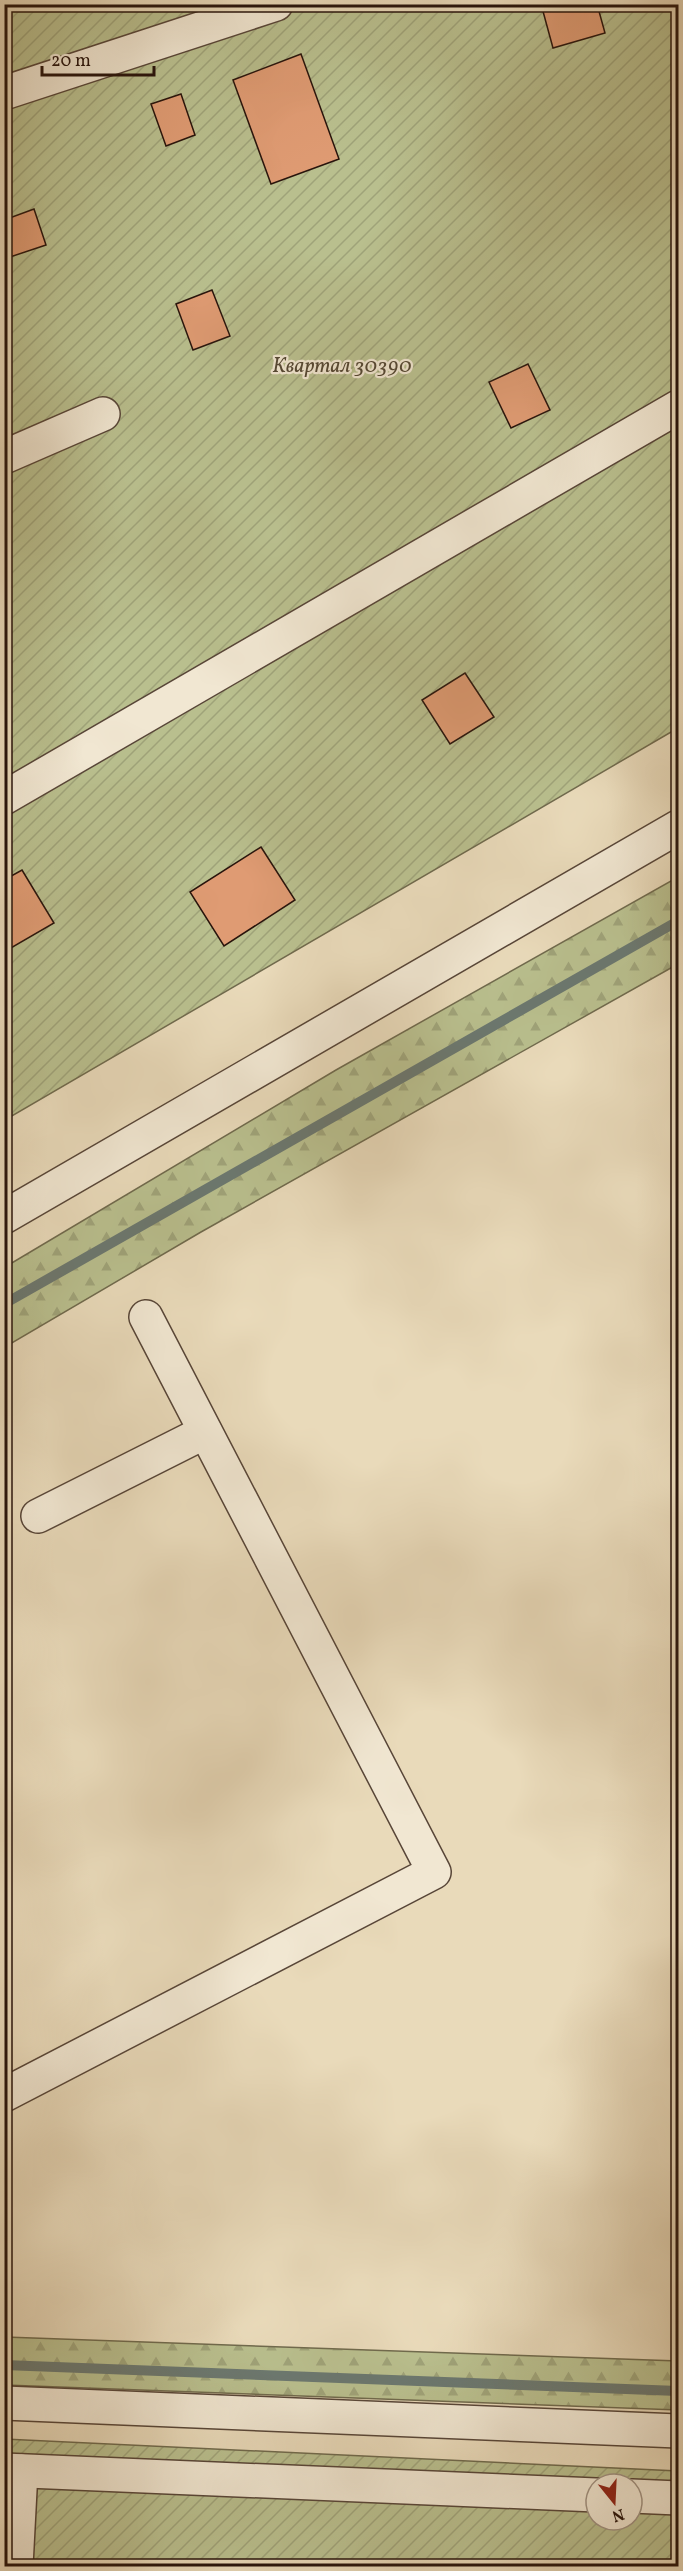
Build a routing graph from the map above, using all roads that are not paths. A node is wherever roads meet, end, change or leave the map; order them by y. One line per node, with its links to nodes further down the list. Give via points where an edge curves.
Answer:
1 (276, 4): 2 (street)
2 (4, 93)
3 (678, 407): 6 (street)
4 (104, 414): 5 (street)
5 (4, 457)
6 (4, 798)
7 (678, 827): 8 (street)
8 (4, 1217)
9 (146, 1317): 10 (street)
10 (205, 1432): 11 (street); 12 (street, via 434,1872)
11 (38, 1516)
12 (4, 2095)
13 (4, 2403): 14 (street)
14 (678, 2431)
15 (13, 2470): 16 (street); 19 (street)
16 (584, 2494)
17 (644, 2497): 18 (street)
18 (678, 2498)
19 (16, 2566)

